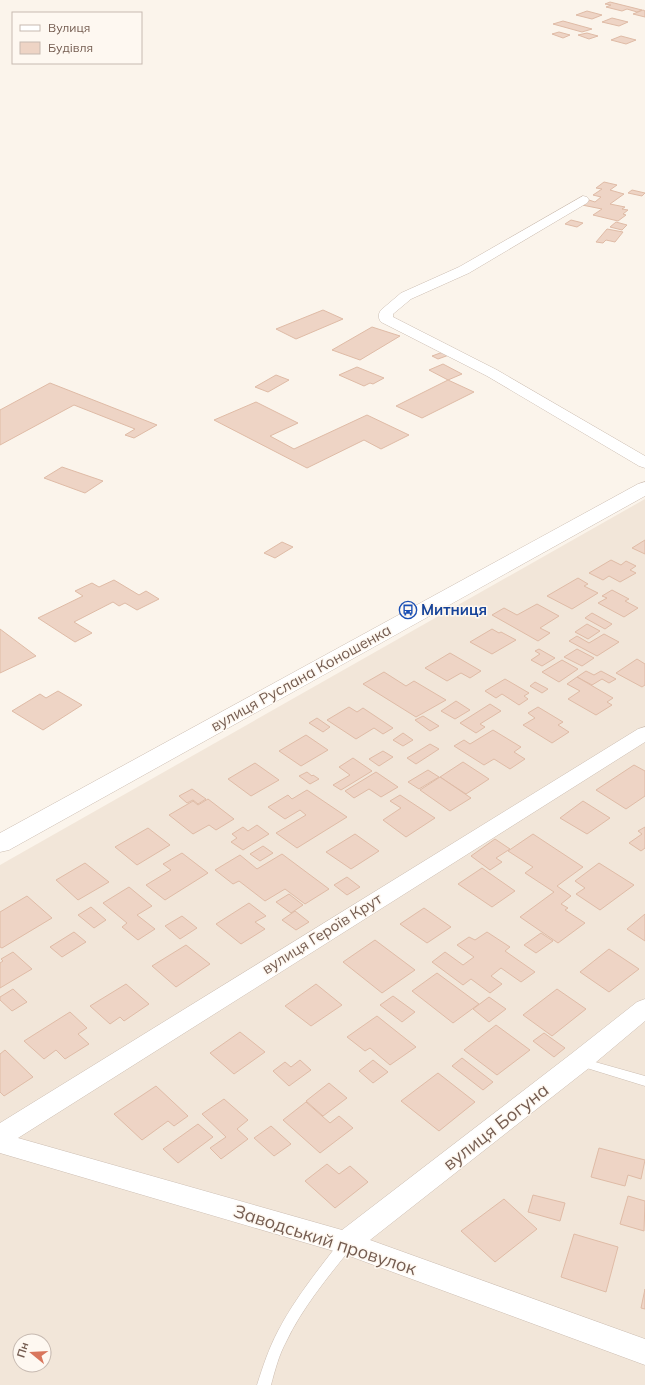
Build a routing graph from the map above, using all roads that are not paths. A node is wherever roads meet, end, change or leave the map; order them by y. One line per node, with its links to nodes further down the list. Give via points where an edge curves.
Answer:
1 (583, 200): 2 (street, via 464,270 406,296 386,313 386,319 492,373)
2 (645, 462)
3 (645, 488): 5 (street, вулиця Руслана Коношенка)
4 (645, 733): 9 (street, вулиця Героїв Крут)
5 (0, 844)
6 (645, 1008): 7 (street, вулиця Богуна)
7 (580, 1061): 8 (lane); 11 (street, вулиця Богуна)
8 (645, 1081)
9 (0, 1136)
10 (0, 1143): 11 (street, Заводський провулок)
11 (346, 1243): 12 (street, Заводський провулок); 13 (lane, via 286,1328)
12 (645, 1352)
13 (264, 1385)

